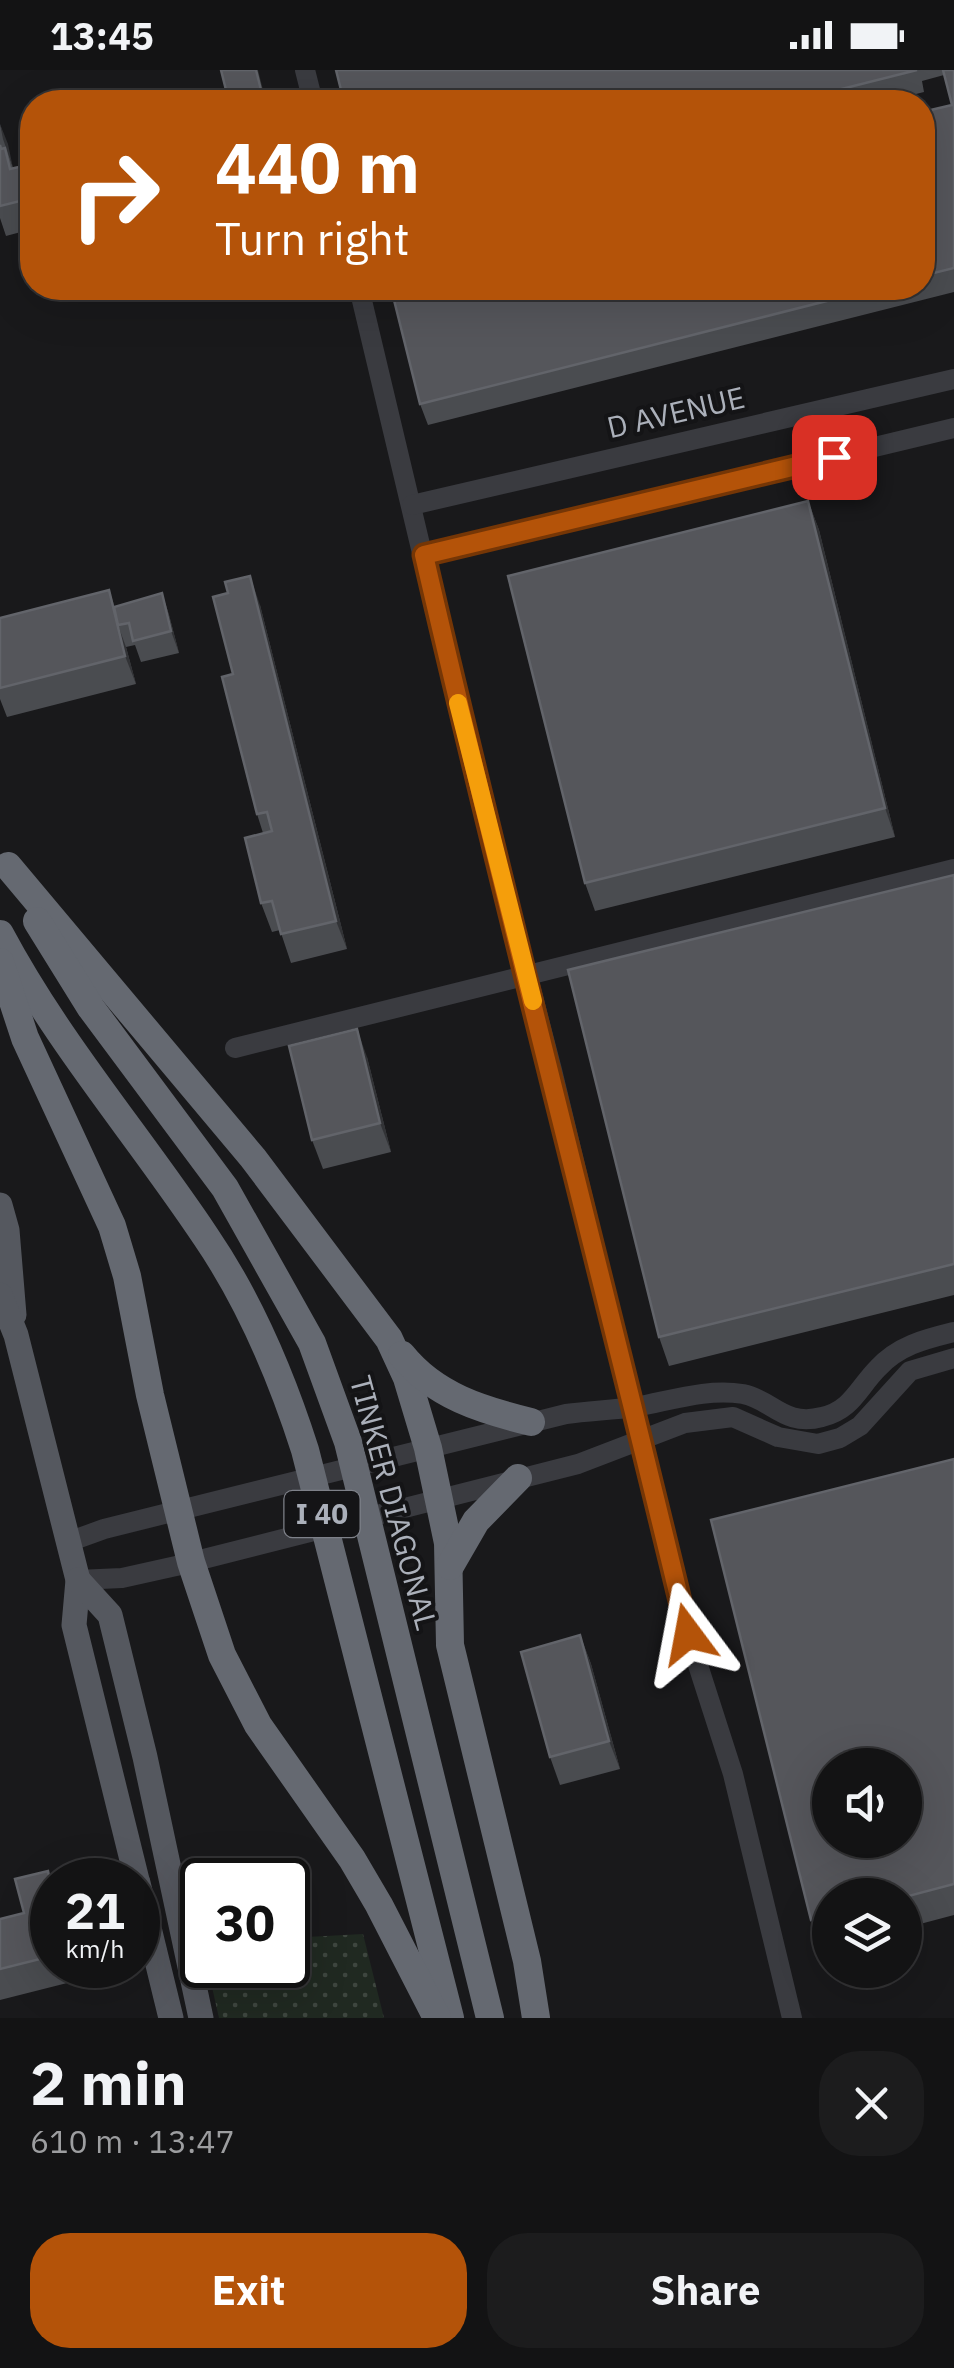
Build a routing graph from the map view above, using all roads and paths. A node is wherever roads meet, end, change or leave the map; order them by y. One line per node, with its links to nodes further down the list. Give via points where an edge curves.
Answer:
1 (361, 300): 4 (street)
2 (954, 379): 4 (street, D AVENUE)
3 (954, 428): 5 (street)
4 (412, 504): 5 (street)
5 (424, 555): 10 (street)
6 (4, 857): 16 (highway, via 253,1158); 35 (highway, TINKER DIAGONAL / I 40, via 91,1008 225,1188 312,1344 348,1442)
7 (954, 868): 10 (street)
8 (0, 934): 34 (highway, I 40, via 78,1061 208,1239 263,1335 305,1450)
9 (0, 962): 24 (highway, via 25,1038 112,1226)
10 (526, 977): 11 (street); 18 (street)
11 (235, 1048)
12 (0, 1204): 15 (main road)
13 (0, 1296): 15 (main road)
14 (954, 1332): 18 (street, via 894,1354 855,1400 818,1418 781,1414 747,1394)
15 (16, 1334): 25 (main road)
16 (389, 1340): 19 (highway, via 420,1377 482,1410); 21 (highway)
17 (954, 1358): 20 (street, via 910,1371 860,1426 818,1444 778,1437 733,1417 685,1423)
18 (634, 1407): 19 (street); 20 (street)
19 (531, 1422): 21 (street)
20 (642, 1439): 22 (street); 37 (street)
21 (428, 1448): 23 (highway); 24 (street)
22 (518, 1478): 23 (street); 27 (highway, via 476,1521)
23 (440, 1499): 26 (street); 27 (highway)
24 (178, 1510): 25 (street); 26 (highway)
25 (68, 1542): 28 (main road)
26 (191, 1562): 28 (street); 33 (highway, via 238,1690 380,1905)
27 (450, 1566): 36 (highway, via 450,1646)
28 (78, 1580): 29 (main road, via 74,1625); 32 (main road, via 110,1615)
29 (131, 1858)
30 (160, 1974): 31 (main road)
31 (171, 2018)
32 (201, 2018)
33 (437, 2018)
34 (450, 2018)
35 (490, 2018)
36 (536, 2018)
37 (792, 2018)

